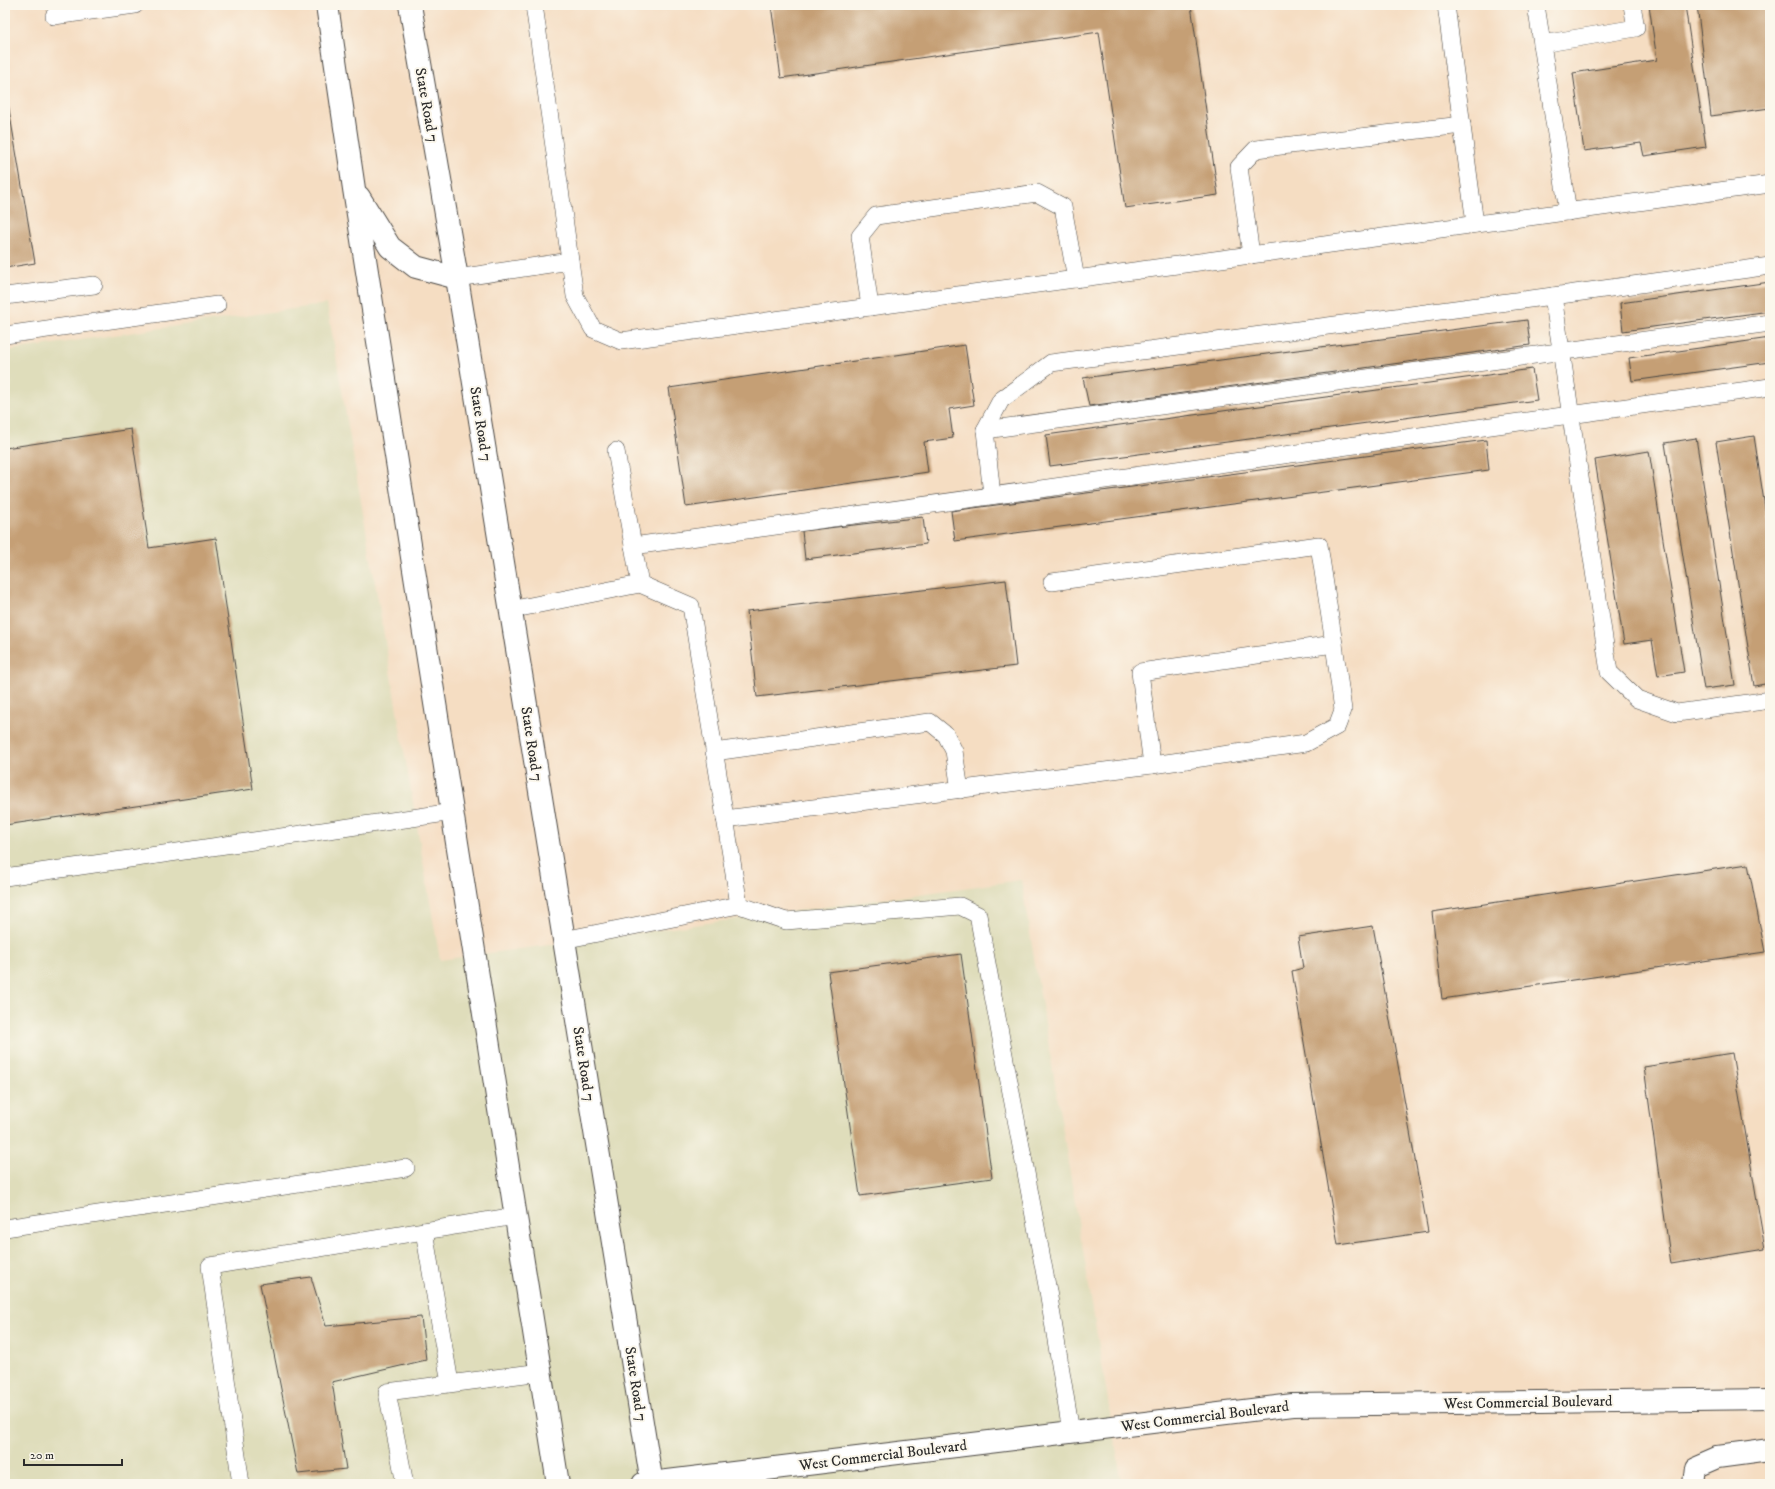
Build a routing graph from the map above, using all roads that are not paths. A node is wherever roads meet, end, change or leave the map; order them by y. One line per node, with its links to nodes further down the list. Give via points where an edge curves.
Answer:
1 (136, 5): 8 (lane)
2 (327, 5): 12 (main road)
3 (410, 5): 18 (main road, State Road 7)
4 (534, 5): 16 (lane)
5 (1446, 5): 10 (lane)
6 (1536, 5): 9 (lane)
7 (1632, 5): 9 (lane, via 1636,28)
8 (54, 16)
9 (1542, 44): 13 (lane)
10 (1462, 125): 14 (lane); 15 (lane, via 1256,149 1239,167)
11 (1770, 184): 13 (lane)
12 (354, 189): 18 (main road, via 390,247 416,267); 42 (main road)
13 (1568, 212): 14 (lane)
14 (1475, 224): 15 (lane)
15 (1252, 255): 19 (lane)
16 (570, 261): 18 (lane); 24 (lane, via 575,296 593,329 621,341)
17 (1770, 266): 22 (lane)
18 (457, 278): 36 (main road, State Road 7)
19 (1076, 279): 24 (lane); 24 (lane, via 1063,207 1037,193 876,216 860,236)
20 (94, 285): 21 (lane)
21 (5, 296)
22 (1553, 296): 27 (lane); 30 (lane, via 1051,363 1001,400)
23 (217, 305): 26 (lane)
24 (870, 307)
25 (1770, 323): 27 (lane)
26 (5, 336)
27 (1562, 351): 29 (lane); 30 (lane)
28 (1770, 387): 29 (lane)
29 (1571, 415): 32 (lane); 38 (lane, via 1609,672 1638,699 1677,713)
30 (984, 430): 32 (lane)
31 (616, 451): 33 (lane)
32 (992, 496): 33 (lane)
33 (633, 546): 35 (lane)
34 (1052, 582): 37 (lane, via 1319,545)
35 (640, 584): 36 (lane); 39 (lane, via 691,606)
36 (510, 610): 46 (main road, State Road 7)
37 (1334, 644): 40 (lane, via 1343,710 1337,726 1306,743); 40 (lane, via 1140,672)
38 (1770, 700)
39 (714, 752): 41 (lane, via 930,722 946,735 954,751); 43 (lane)
40 (1152, 765): 41 (lane)
41 (960, 790): 43 (lane)
42 (453, 812): 44 (lane); 48 (main road)
43 (725, 819): 45 (lane)
44 (5, 877)
45 (739, 905): 46 (lane); 54 (lane, via 786,921 960,906 978,915 1048,1291)
46 (564, 940): 59 (main road, State Road 7)
47 (406, 1168): 49 (lane)
48 (516, 1216): 50 (lane); 51 (main road)
49 (5, 1228)
50 (424, 1231): 52 (lane); 56 (lane, via 210,1266)
51 (541, 1372): 52 (lane); 58 (main road)
52 (450, 1383): 57 (lane, via 387,1392)
53 (1770, 1399): 54 (main road, West Commercial Boulevard, via 1294,1405)
54 (1071, 1432): 59 (main road, West Commercial Boulevard)
55 (1770, 1450): 60 (main road, via 1718,1457 1695,1468)
56 (241, 1484)
57 (404, 1484)
58 (558, 1484)
59 (649, 1484)
60 (1693, 1484)

